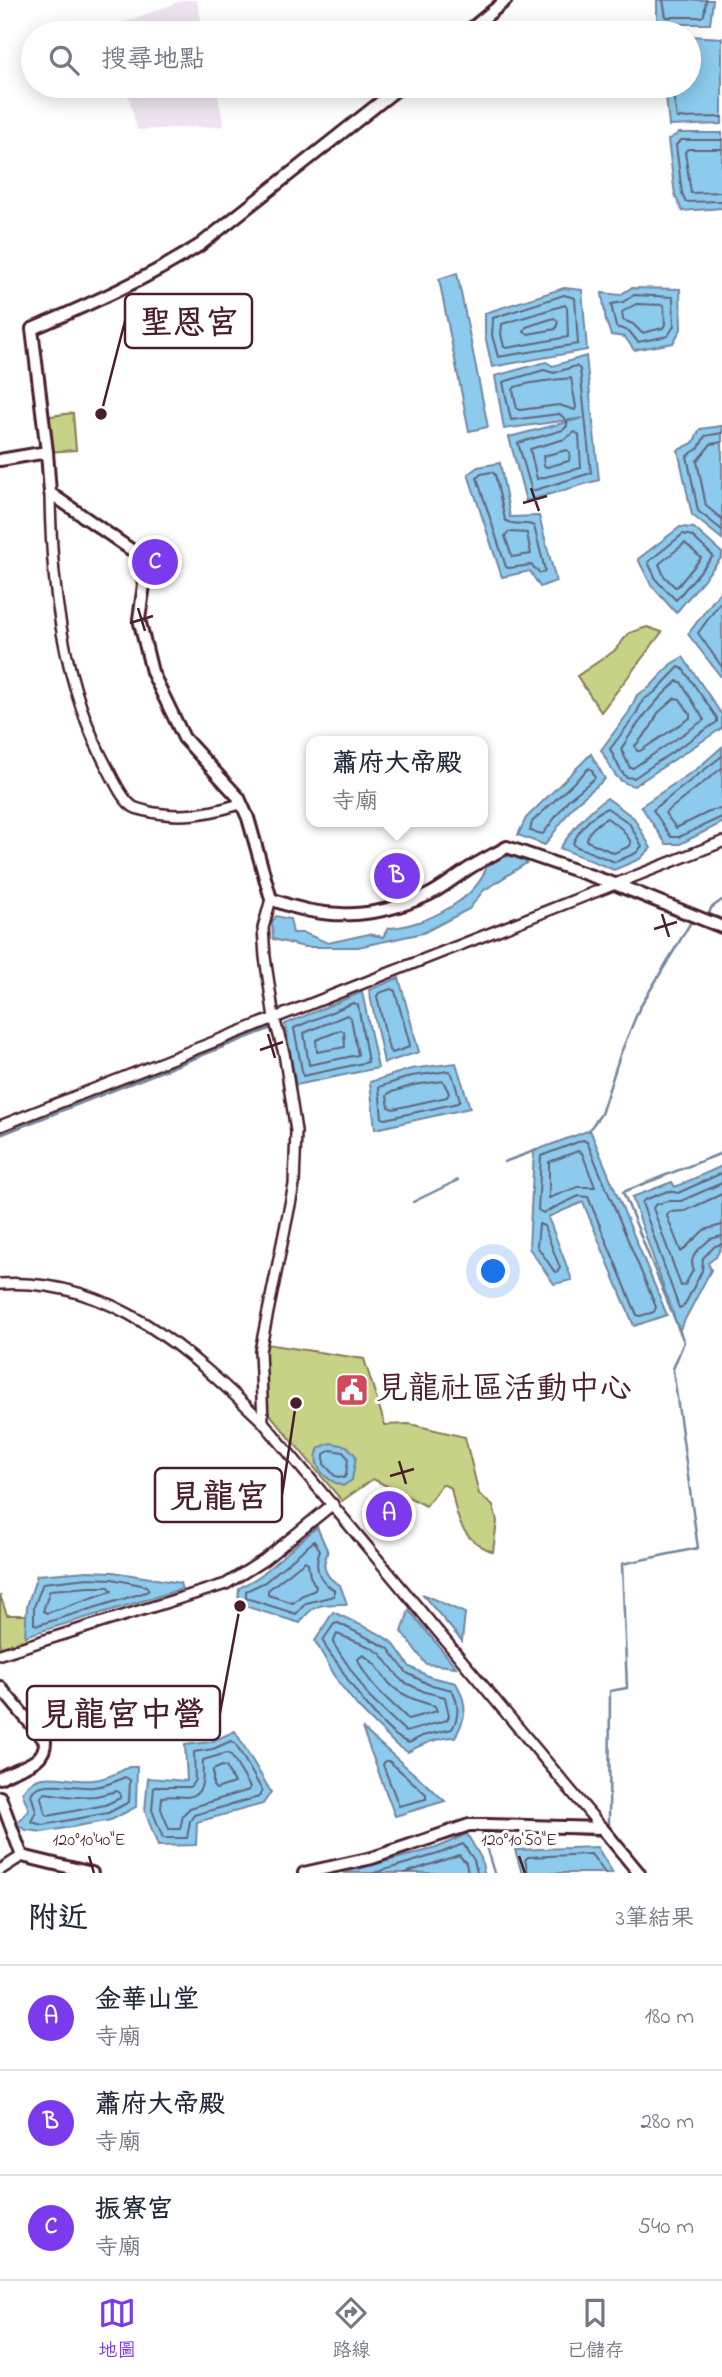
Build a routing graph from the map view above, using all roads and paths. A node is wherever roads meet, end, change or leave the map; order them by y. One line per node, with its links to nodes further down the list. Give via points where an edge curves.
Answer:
1 (506, 0): 2 (street)
2 (481, 21)
3 (386, 98): 4 (street, via 200,245 124,289 32,329)
4 (47, 452): 5 (street); 6 (street)
5 (0, 460)
6 (50, 493): 7 (street, via 140,556 144,586 139,620 152,672 184,738 239,797); 7 (street, via 60,624 72,676 96,746 123,794 132,807 183,816)
7 (240, 804): 10 (street)
8 (722, 842): 9 (street)
9 (615, 884): 10 (street, via 507,847 431,894 381,911 327,914); 11 (street); 12 (street)
10 (271, 899): 12 (street, via 263,928)
11 (722, 928)
12 (274, 1018): 13 (street); 15 (street, via 296,1131 294,1185 260,1351)
13 (0, 1126)
14 (0, 1284): 15 (street, via 54,1287 139,1318 204,1366)
15 (263, 1422): 16 (street)
16 (333, 1504): 17 (street, via 264,1560 226,1584); 21 (street)
17 (0, 1654)
18 (0, 1687): 19 (street, via 45,1741 43,1755)
19 (0, 1778)
20 (0, 1797): 22 (street)
21 (602, 1828): 25 (street, via 469,1825 372,1858); 26 (street)
22 (22, 1856): 23 (street); 24 (street)
23 (0, 1870)
24 (92, 1873)
25 (304, 1873)
26 (639, 1873)

